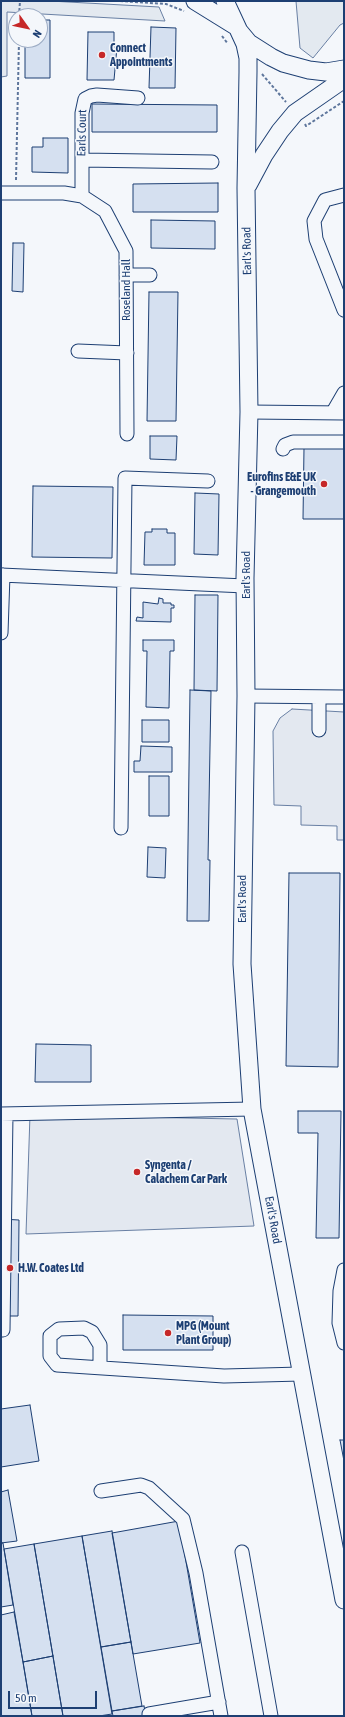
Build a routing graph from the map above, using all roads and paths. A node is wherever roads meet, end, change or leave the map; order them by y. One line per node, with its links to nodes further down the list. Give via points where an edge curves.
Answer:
1 (195, 1): 3 (main road)
2 (225, 1): 3 (main road)
3 (238, 29): 5 (main road, via 258,50 283,63 320,71); 10 (main road, Earl's Road, via 248,58)
4 (19, 48): 12 (path)
5 (344, 69)
6 (344, 79): 10 (main road, via 295,113 272,143)
7 (138, 98): 8 (street, Earls Court, via 97,95 84,99)
8 (82, 160): 9 (street); 13 (street, Earls Court)
9 (212, 162)
10 (246, 188): 21 (main road, Earl's Road)
11 (1, 193): 12 (street, Roseland Hall)
12 (16, 193): 13 (street, Roseland Hall, via 64,193)
13 (82, 196): 15 (street, Roseland Hall, via 105,211 126,250)
14 (344, 196): 17 (street, via 325,200 314,221 316,239)
15 (126, 275): 16 (street); 19 (street, Roseland Hall)
16 (150, 275)
17 (344, 310)
18 (78, 351): 19 (street)
19 (127, 353): 23 (street, Roseland Hall)
20 (344, 393): 22 (street)
21 (249, 412): 22 (street); 29 (main road, Earl's Road)
22 (339, 413)
23 (128, 434)
24 (344, 442): 25 (street, via 293,442 285,445)
25 (283, 449)
26 (208, 480): 28 (street, via 125,478)
27 (2, 575): 28 (street); 30 (street)
28 (124, 580): 29 (street); 35 (street)
29 (245, 586): 31 (main road, Earl's Road)
30 (1, 633)
31 (246, 696): 32 (street); 36 (main road, Earl's Road, via 242,964)
32 (319, 697): 33 (street); 34 (street)
33 (344, 697)
34 (319, 730)
35 (121, 828)
36 (252, 1110): 37 (street); 42 (main road, Earl's Road)
37 (4, 1114): 39 (street)
38 (344, 1270): 40 (street, via 340,1291 339,1323)
39 (1, 1330)
40 (344, 1343)
41 (100, 1367): 42 (street, via 224,1376)
42 (301, 1374): 45 (main road, Earl's Road)
43 (102, 1491): 46 (street, via 141,1485 149,1488 183,1519 196,1573)
44 (242, 1552): 49 (street)
45 (344, 1600)
46 (219, 1702): 47 (street); 48 (street)
47 (148, 1714)
48 (221, 1716)
49 (272, 1716)

